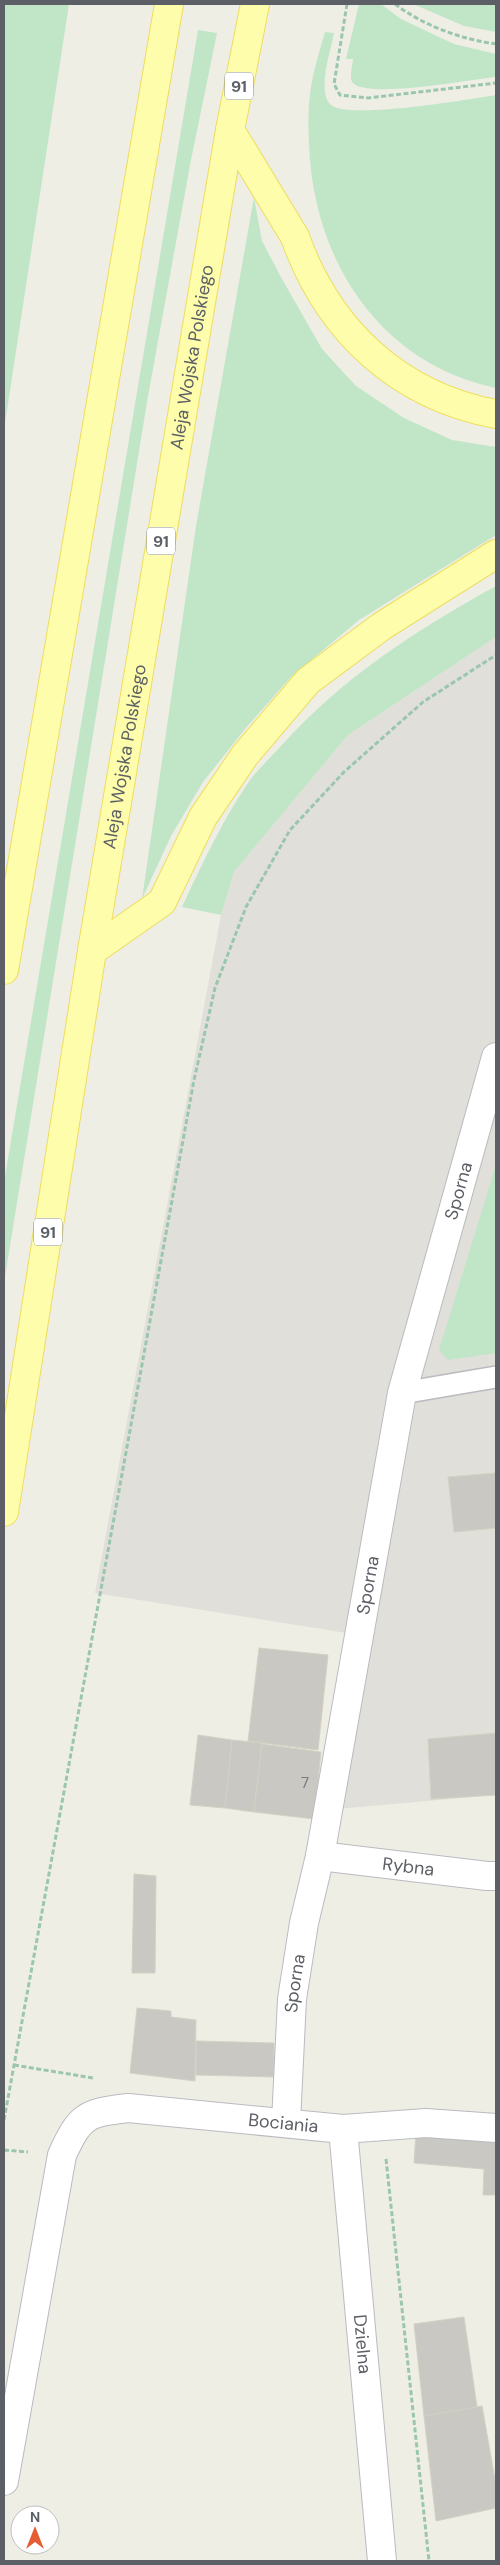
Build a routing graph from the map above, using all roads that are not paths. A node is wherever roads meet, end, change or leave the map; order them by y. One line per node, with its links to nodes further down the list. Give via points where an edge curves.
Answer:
1 (255, 4): 3 (main road, Aleja Wojska Polskiego / 91)
2 (167, 14): 7 (main road)
3 (230, 130): 4 (main road, via 295,238 326,301 344,327 365,349 418,388); 6 (main road, Aleja Wojska Polskiego / 91)
4 (496, 414)
5 (496, 554): 6 (main road, via 382,626 308,681 245,755 203,817 162,902)
6 (92, 951): 11 (main road, Aleja Wojska Polskiego / 91)
7 (4, 970)
8 (496, 1057): 10 (street, Sporna)
9 (496, 1377): 10 (lane)
10 (402, 1393): 12 (street, Sporna)
11 (4, 1512)
12 (320, 1856): 13 (street, Rybna); 14 (street, Sporna, via 304,1923 292,1999)
13 (496, 1876)
14 (286, 2122): 15 (street, Bociania); 17 (street, Bociania, via 128,2108 96,2112 75,2127 62,2155)
15 (344, 2128): 16 (street, Bociania, via 426,2123); 18 (street, Dzielna)
16 (496, 2128)
17 (4, 2481)
18 (382, 2561)

